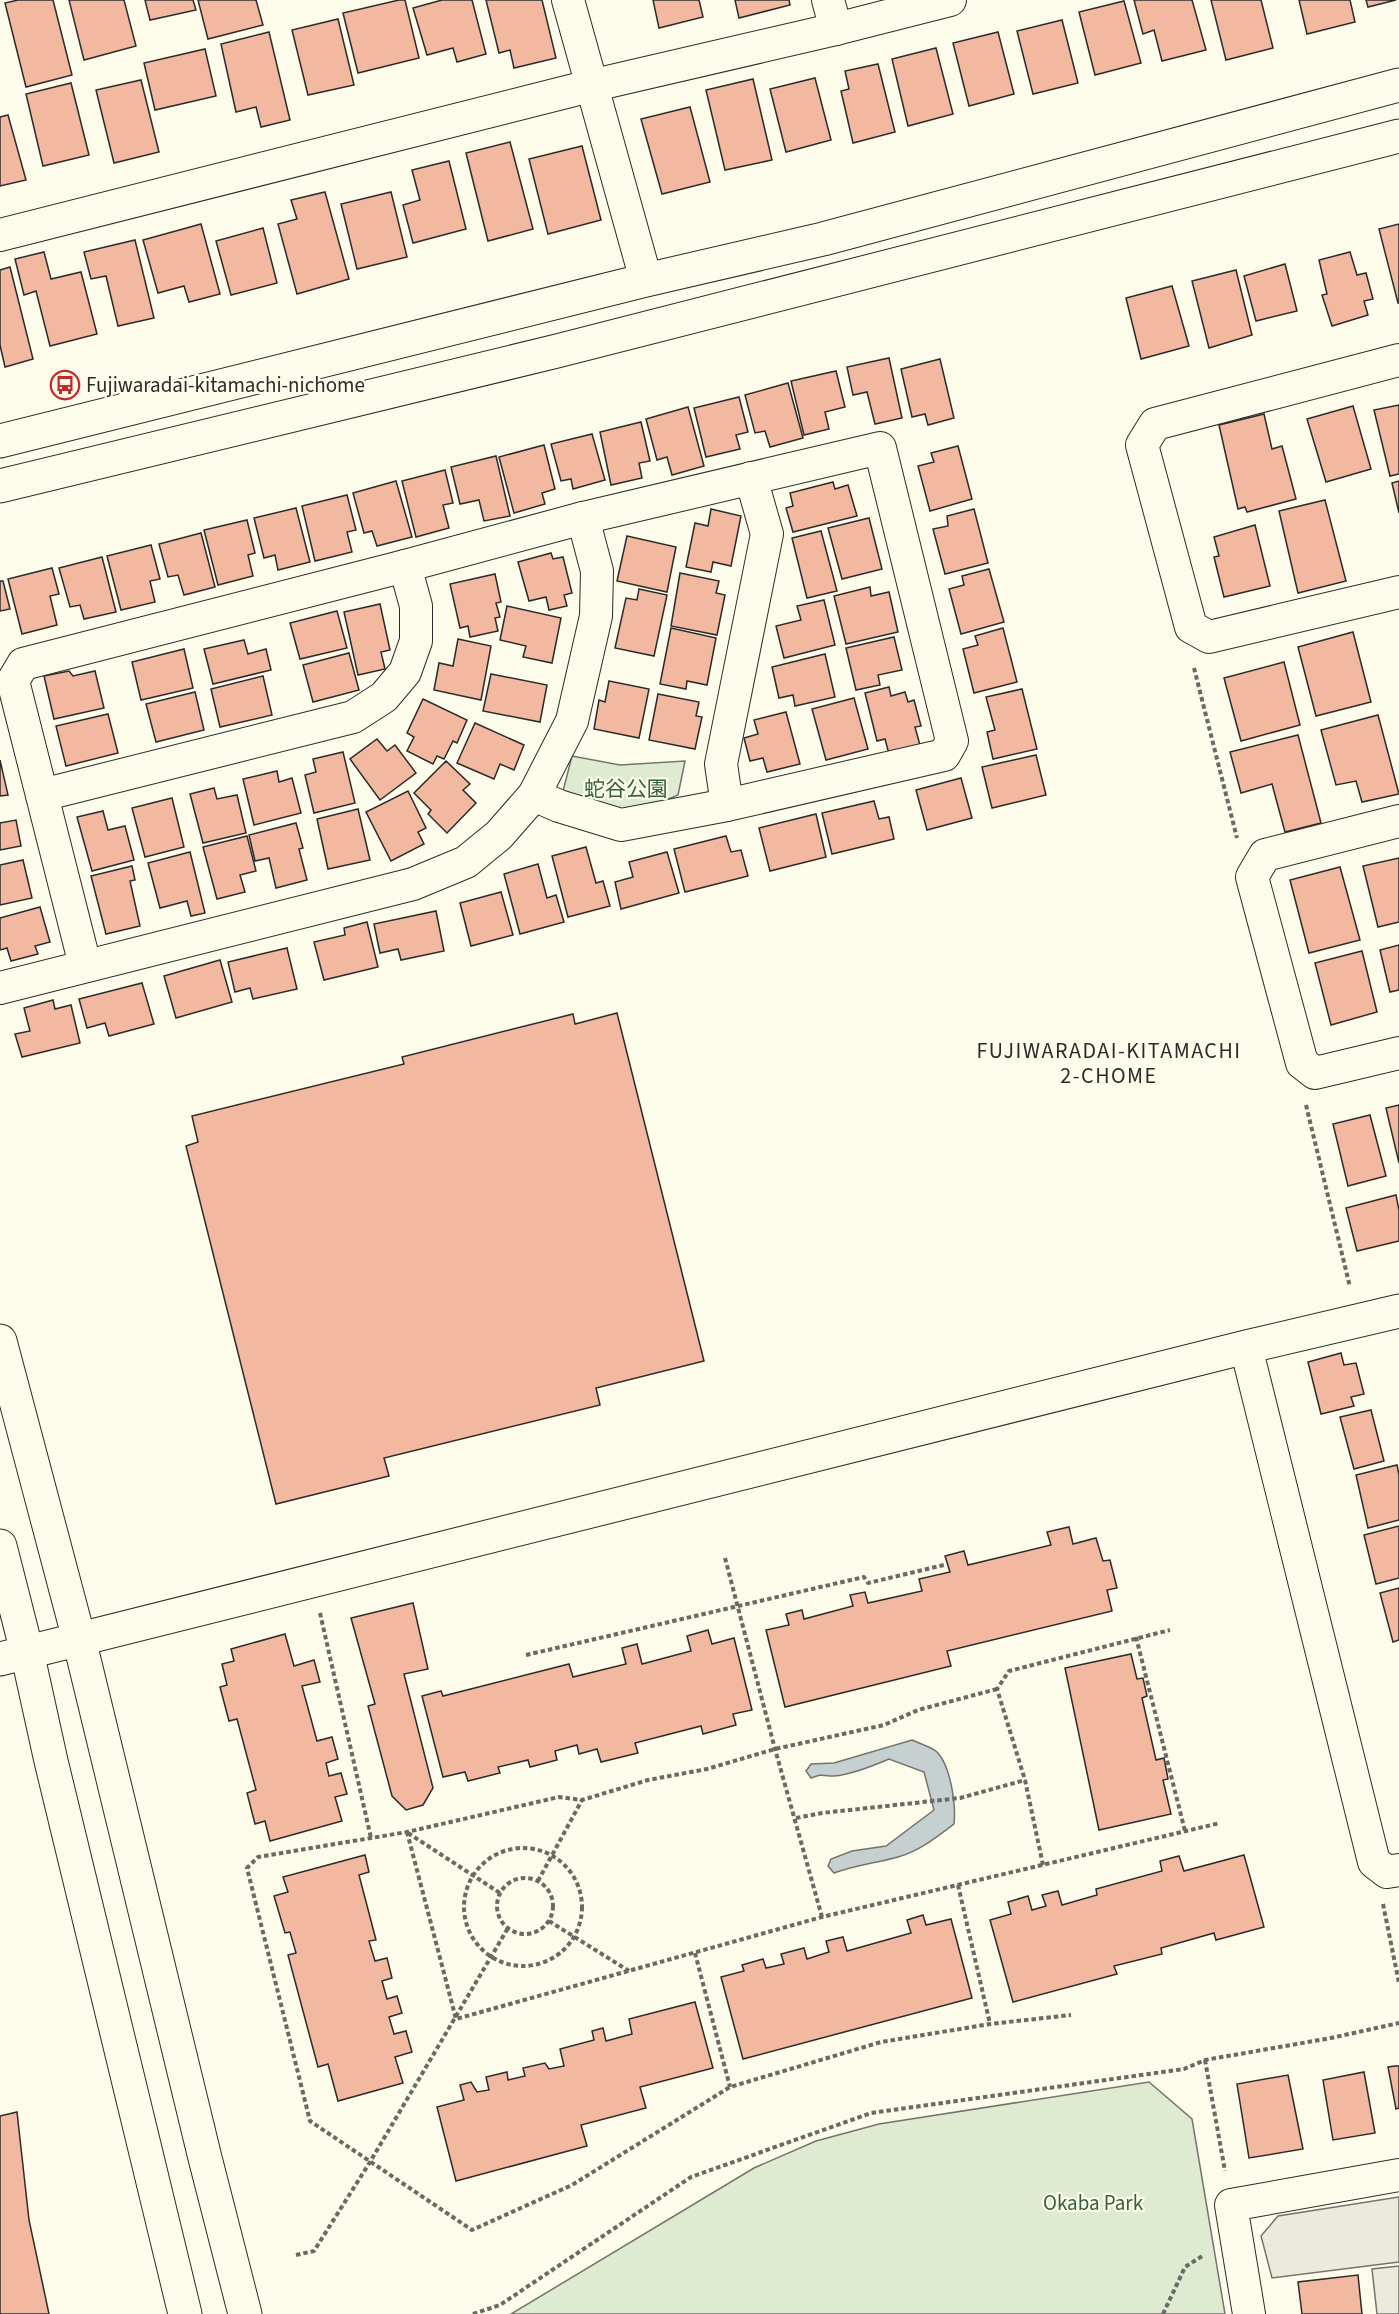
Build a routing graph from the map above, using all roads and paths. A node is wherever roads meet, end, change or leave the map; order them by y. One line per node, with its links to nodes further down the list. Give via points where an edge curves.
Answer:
1 (568, 0): 5 (street)
2 (950, 0): 3 (street)
3 (832, 15): 5 (street)
4 (1399, 85): 8 (street, via 835,236)
5 (590, 86): 7 (street); 8 (street)
6 (1399, 136): 12 (street, via 557,351)
7 (0, 235)
8 (646, 280): 10 (street)
9 (1399, 360): 16 (street, via 1155,424 1142,445 1191,627)
10 (0, 441)
11 (751, 478): 13 (street); 19 (street, via 766,534 721,764); 19 (street, via 880,448 952,741 944,755)
12 (0, 486)
13 (583, 518): 14 (street); 18 (street, via 597,571 596,616 572,721)
14 (405, 566): 17 (street, via 416,606 416,640 405,672 384,697 361,712); 17 (street, via 23,664 13,681)
15 (1399, 592): 16 (street, via 1209,637)
16 (1201, 633): 21 (path, via 1192,661 1239,846)
17 (42, 795): 22 (street)
18 (534, 795): 19 (street, via 621,825); 22 (street, via 499,835 466,862 412,884)
19 (727, 805)
20 (1399, 821): 21 (street, via 1265,855)
21 (1258, 867): 25 (street, via 1252,877 1302,1063)
22 (85, 965): 23 (street)
23 (0, 988)
24 (1399, 1053): 25 (street, via 1315,1073)
25 (1310, 1069): 27 (path, via 1303,1095)
26 (1399, 1311): 27 (street)
27 (1357, 1321): 29 (street)
28 (0, 1341): 37 (street)
29 (1246, 1347): 33 (street); 51 (street)
30 (0, 1546): 39 (street)
31 (725, 1558): 34 (path)
32 (944, 1565): 34 (path, via 868,1583 864,1577)
33 (313, 1581): 37 (street); 48 (path)
34 (738, 1607): 38 (path); 41 (path)
35 (1170, 1630): 36 (path)
36 (1136, 1637): 40 (path, via 1009,1671); 46 (path)
37 (79, 1639): 39 (street); 76 (street)
38 (526, 1655)
39 (14, 1656): 75 (street, via 51,1761)
40 (998, 1689): 41 (path, via 918,1710 884,1725); 42 (path)
41 (775, 1749): 43 (path); 44 (path)
42 (1025, 1780): 44 (path, via 960,1798); 50 (path)
43 (582, 1800): 47 (path, via 559,1797); 49 (path)
44 (796, 1818): 56 (path)
45 (1220, 1823): 46 (path)
46 (1185, 1831): 50 (path)
47 (407, 1832): 48 (path); 52 (path); 65 (path)
48 (371, 1838): 70 (path, via 258,1857 247,1868 310,2121)
49 (552, 1855): 52 (path, via 535,1848 500,1852 484,1861); 53 (path); 59 (path, via 567,1866 577,1882 582,1900)
50 (1043, 1865): 54 (path)
51 (1386, 1866): 63 (path)
52 (472, 1875): 55 (path); 61 (path, via 463,1911 467,1929)
53 (538, 1881): 55 (path, via 521,1878); 57 (path, via 551,1894)
54 (958, 1885): 56 (path); 67 (path)
55 (500, 1893): 58 (path, via 499,1916)
56 (822, 1917): 60 (path)
57 (549, 1921): 58 (path, via 525,1934); 59 (path)
58 (508, 1928): 61 (path)
59 (575, 1937): 61 (path, via 562,1952 528,1967); 62 (path)
60 (695, 1953): 62 (path); 69 (path)
61 (491, 1958): 65 (path)
62 (629, 1971): 65 (path)
63 (1399, 1983)
64 (1071, 2015): 67 (path)
65 (456, 2019): 70 (path)
66 (1399, 2023): 68 (path)
67 (990, 2024): 69 (path, via 881,2042)
68 (1205, 2060): 72 (path); 77 (path, via 1184,2069 871,2113 691,2176 500,2305)
69 (730, 2087): 70 (path, via 572,2185 472,2230)
70 (370, 2162): 74 (path, via 314,2251)
71 (1399, 2175): 72 (street)
72 (1231, 2205): 73 (street)
73 (1236, 2246): 78 (path, via 1206,2254 1185,2267); 79 (street)
74 (296, 2255)
75 (185, 2314)
76 (245, 2314)
77 (473, 2314)
78 (1163, 2314)
79 (1249, 2314)

